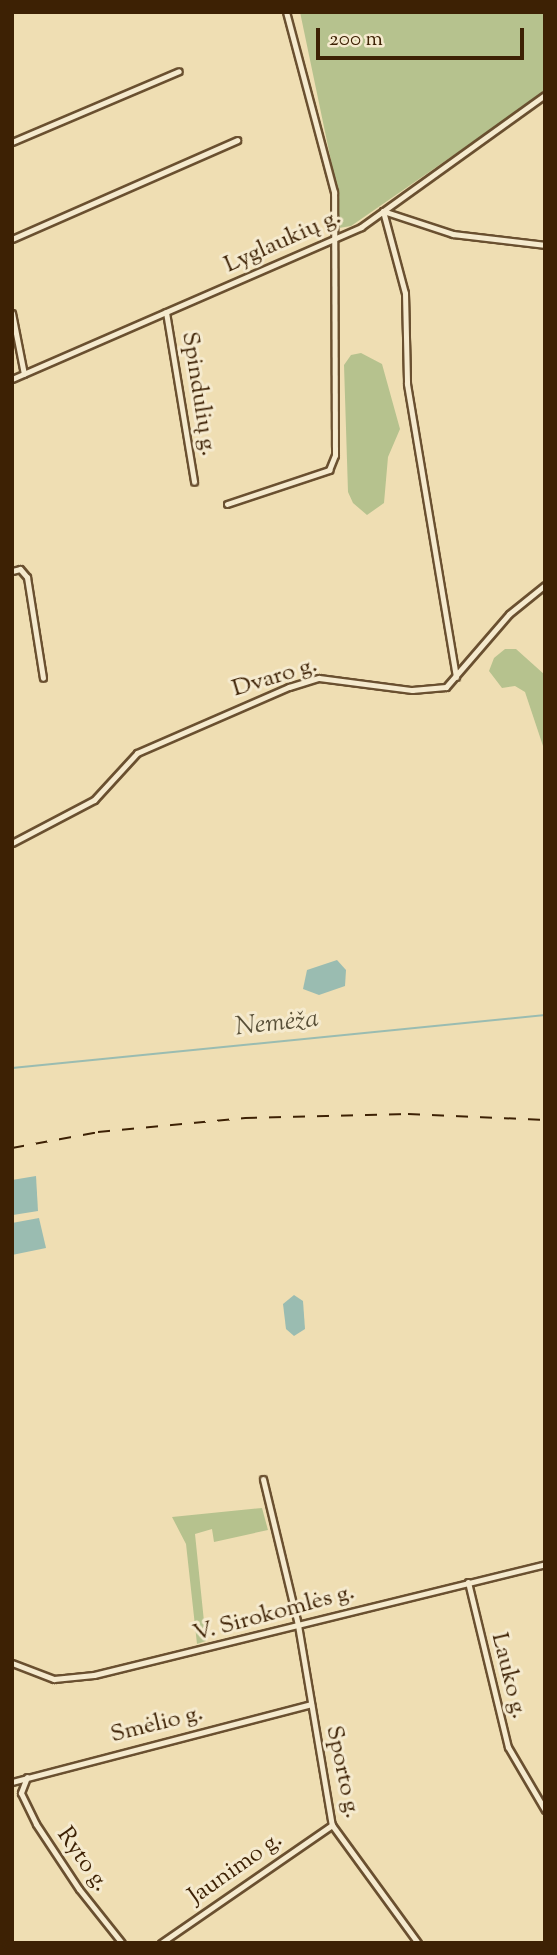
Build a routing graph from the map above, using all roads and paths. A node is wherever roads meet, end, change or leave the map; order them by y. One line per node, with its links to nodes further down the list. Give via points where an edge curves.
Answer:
1 (286, 12): 8 (street, via 334,192)
2 (179, 71): 5 (street)
3 (545, 95): 6 (street, Lyglaukių g.)
4 (237, 140): 7 (street)
5 (12, 142)
6 (383, 211): 8 (street, Lyglaukių g.); 9 (street, via 453,234); 18 (street, via 405,293 407,384)
7 (12, 239)
8 (334, 240): 10 (street, Lyglaukių g.); 15 (street, via 334,467)
9 (545, 245)
10 (166, 312): 12 (street, Lyglaukių g.); 14 (street, Spindulių g.)
11 (12, 313): 12 (street)
12 (24, 374): 13 (street, Lyglaukių g.)
13 (12, 379)
14 (194, 482)
15 (227, 504)
16 (12, 571): 19 (street, via 20,569 27,577)
17 (545, 585): 18 (street, Dvaro g., via 509,614)
18 (456, 677): 20 (street, Dvaro g., via 446,687 425,690 319,678 289,687 137,753 105,792)
19 (43, 678)
20 (12, 843)
21 (263, 1479): 24 (street, Sporto g.)
22 (545, 1564): 23 (street, V. Sirokomlės g.)
23 (468, 1582): 24 (street, V. Sirokomlės g.); 30 (street, Lauko g., via 508,1747)
24 (298, 1625): 25 (street, V. Sirokomlės g., via 94,1675 54,1679); 26 (street, Sporto g.)
25 (12, 1662)
26 (311, 1704): 27 (street, Smėlio g.); 31 (street, Sporto g.)
27 (27, 1777): 28 (street, Smėlio g.); 29 (street)
28 (12, 1783): 29 (street, Ryto g.)
29 (21, 1793): 32 (street, Ryto g., via 79,1889)
30 (545, 1810)
31 (332, 1825): 33 (street, Jaunimo g.); 34 (street, Sporto g.)
32 (122, 1943)
33 (160, 1943)
34 (418, 1943)

